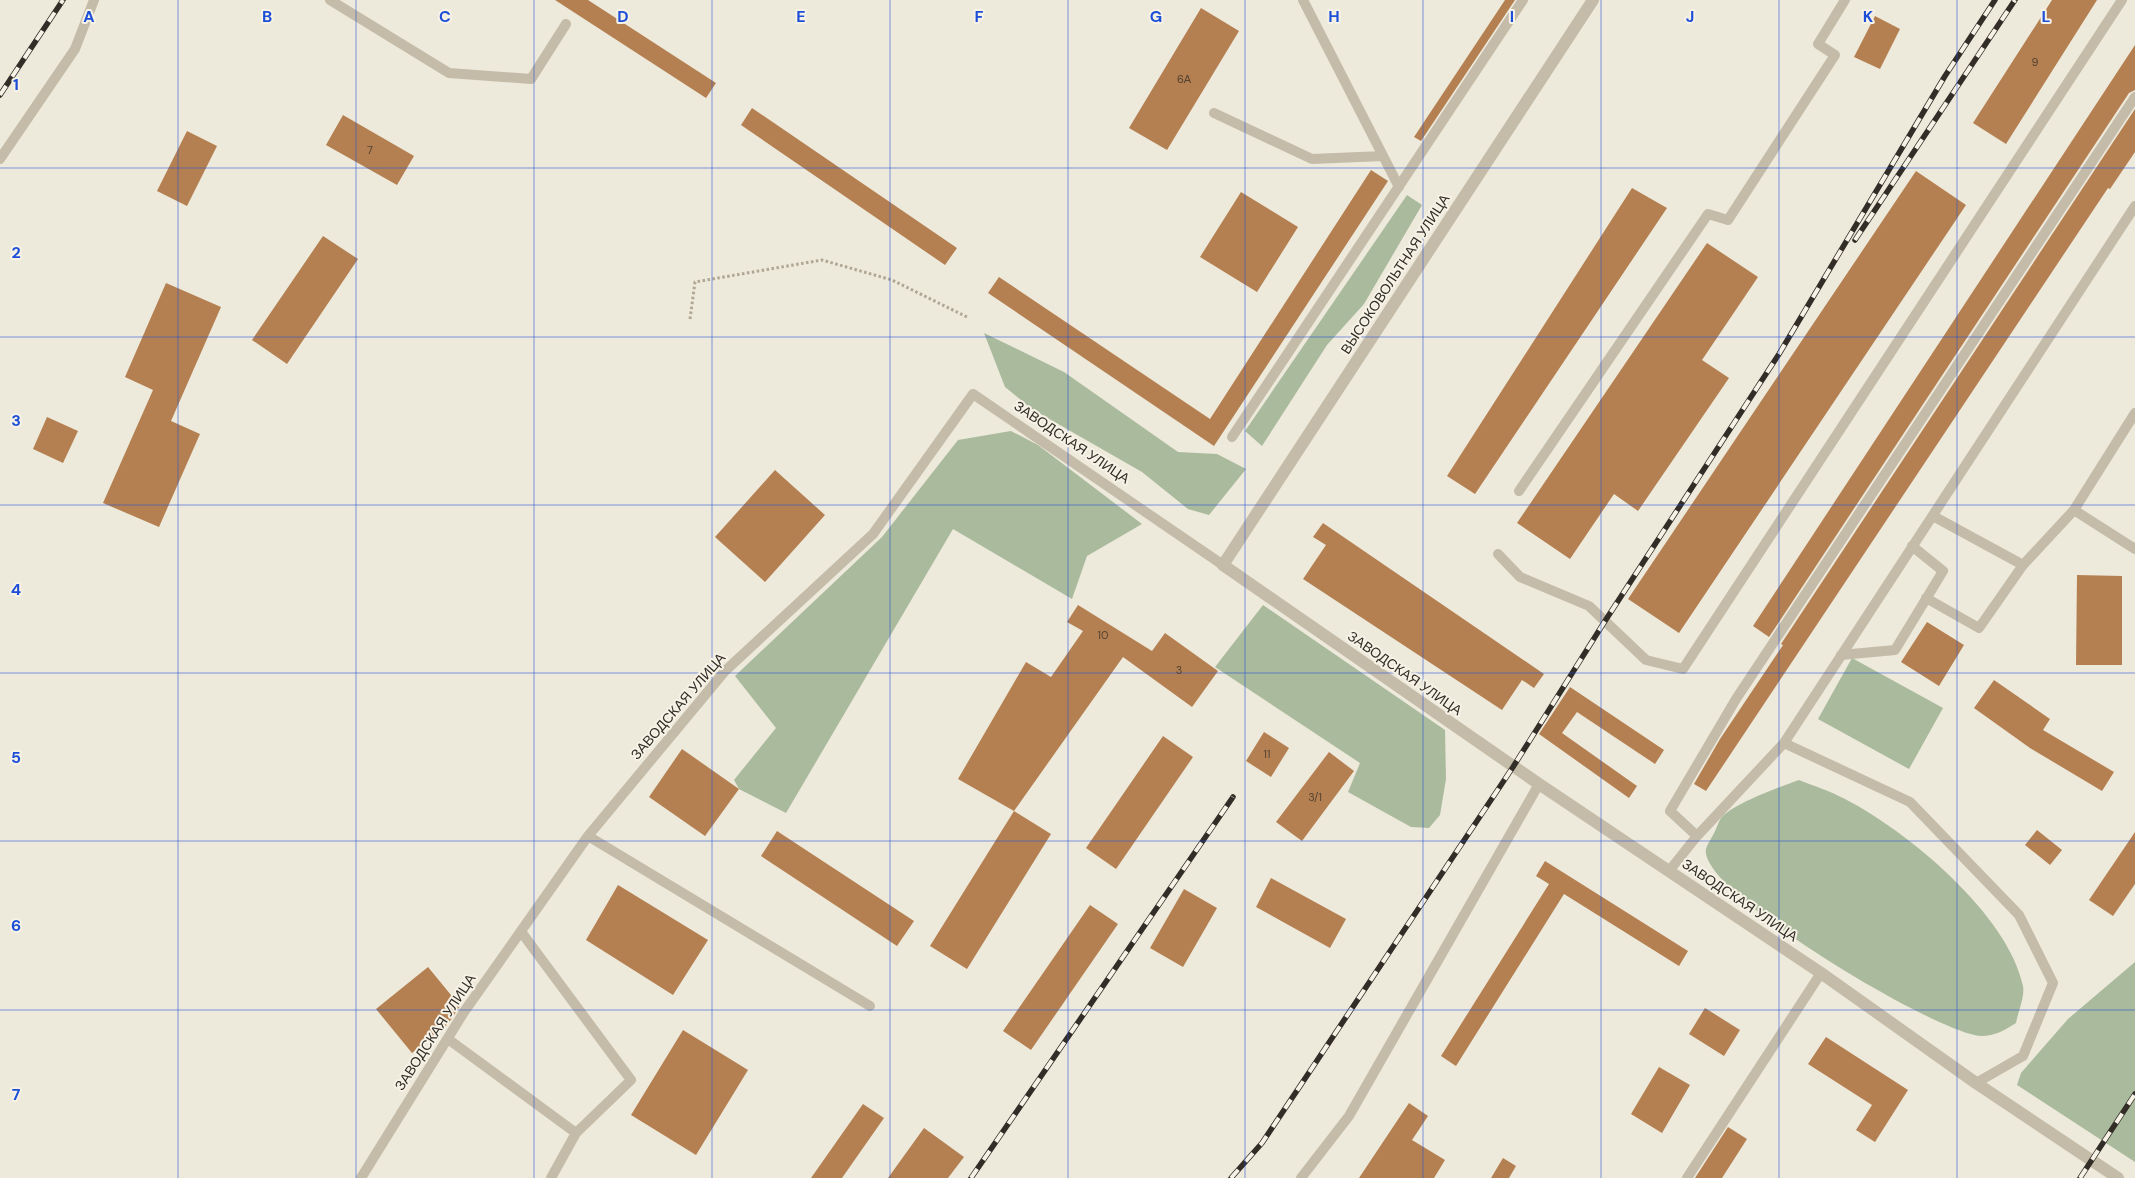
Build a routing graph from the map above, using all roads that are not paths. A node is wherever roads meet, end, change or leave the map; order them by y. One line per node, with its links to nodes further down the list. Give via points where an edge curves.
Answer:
1 (94, 0): 12 (lane, via 76,49)
2 (330, 0): 8 (lane, via 449,73 532,79)
3 (1303, 0): 11 (lane)
4 (1523, 0): 13 (lane)
5 (1593, 0): 23 (street, ВЫСОКОВОЛЬТНАЯ УЛИЦА)
6 (1845, 0): 17 (lane, via 1818,44 1835,55 1728,220 1708,214)
7 (2122, 0): 22 (lane, via 1683,669 1646,660 1589,606 1520,576)
8 (566, 24)
9 (2135, 97): 30 (lane, via 1731,708 1670,811)
10 (1214, 113): 11 (lane, via 1312,159)
11 (1383, 156): 13 (lane)
12 (0, 159)
13 (1399, 186): 16 (lane)
14 (2135, 206): 19 (lane)
15 (2135, 413): 18 (lane)
16 (1232, 437)
17 (1519, 491)
18 (2074, 510): 21 (lane); 24 (lane)
19 (1932, 516): 20 (lane); 24 (lane)
20 (1912, 546): 25 (lane, via 1943,572); 26 (lane)
21 (2135, 550)
22 (1498, 554)
23 (1223, 565): 28 (street, ЗАВОДСКАЯ УЛИЦА); 29 (lane, ЗАВОДСКАЯ УЛИЦА, via 973,394 873,534 725,671)
24 (2023, 565): 25 (lane, via 1979,628)
25 (1926, 598): 26 (lane, via 1895,650)
26 (1841, 655): 27 (lane)
27 (1784, 743): 30 (lane); 36 (lane, via 1910,802 2019,915 2053,983 2023,1056)
28 (1539, 784): 31 (street, ЗАВОДСКАЯ УЛИЦА); 40 (lane, via 1348,1116)
29 (588, 836): 32 (lane, ЗАВОДСКАЯ УЛИЦА); 34 (lane)
30 (1697, 836): 31 (lane)
31 (1669, 870): 33 (street, ЗАВОДСКАЯ УЛИЦА)
32 (522, 933): 35 (lane, ЗАВОДСКАЯ УЛИЦА); 37 (lane, via 631,1080)
33 (1821, 972): 36 (street, ЗАВОДСКАЯ УЛИЦА); 41 (lane)
34 (870, 1006)
35 (448, 1039): 37 (lane); 38 (lane, ЗАВОДСКАЯ УЛИЦА)
36 (1976, 1083): 42 (street, ЗАВОДСКАЯ УЛИЦА)
37 (576, 1134): 39 (lane)
38 (361, 1178)
39 (551, 1178)
40 (1301, 1178)
41 (1687, 1178)
42 (2118, 1178)

